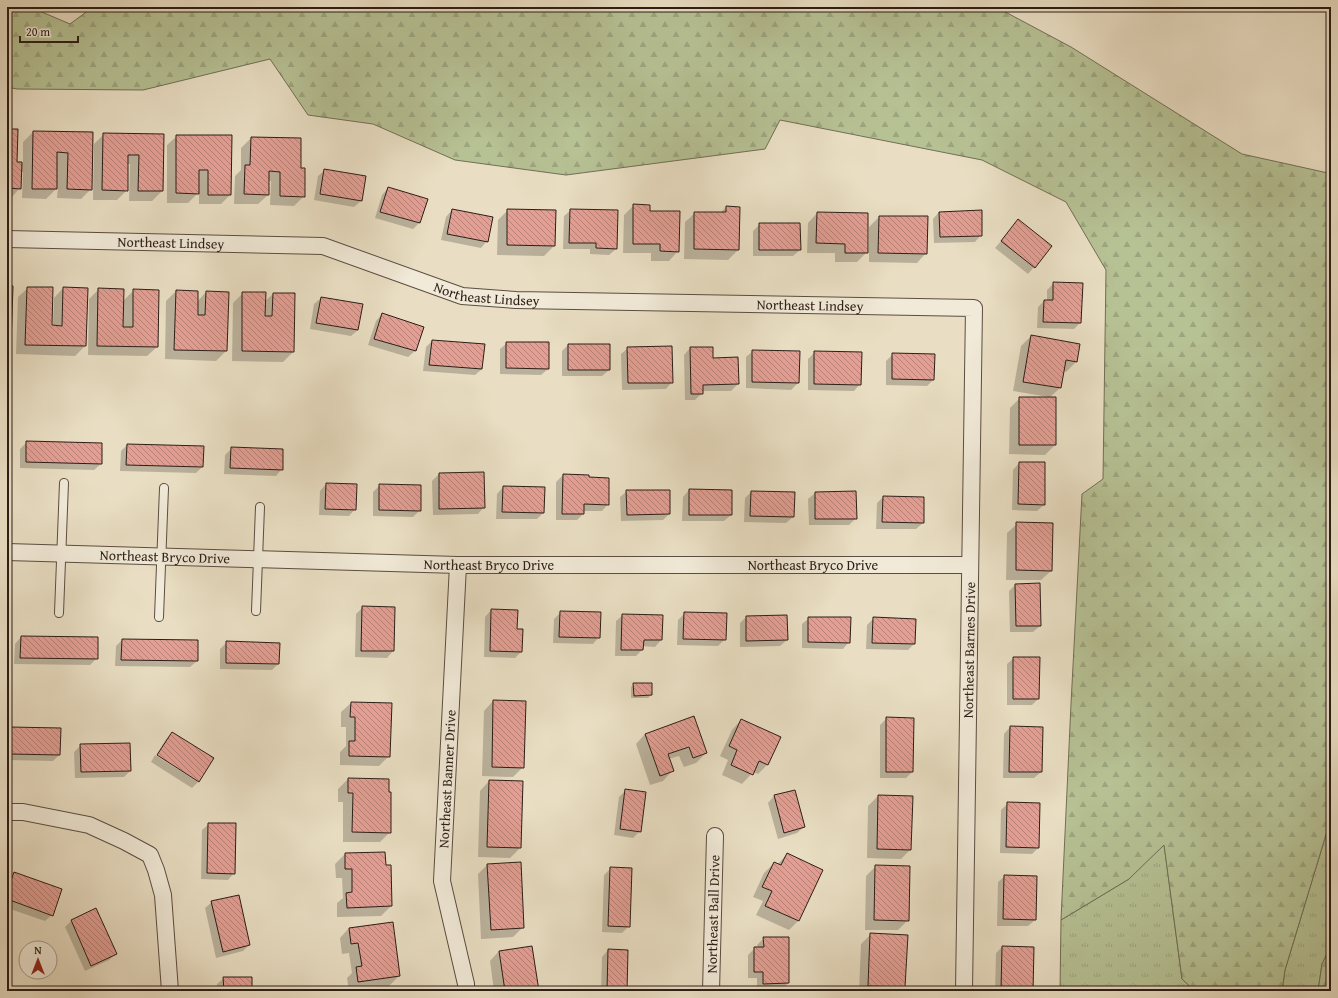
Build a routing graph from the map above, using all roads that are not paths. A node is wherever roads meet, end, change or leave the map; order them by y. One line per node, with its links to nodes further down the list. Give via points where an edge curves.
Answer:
1 (7, 239): 2 (street, Northeast Lindsey, via 323,246 462,296 516,300)
2 (974, 308): 11 (street, Northeast Barnes Drive)
3 (64, 483): 7 (lane)
4 (164, 488): 8 (lane)
5 (260, 507): 9 (lane)
6 (7, 552): 7 (street, Northeast Bryco Drive)
7 (61, 554): 8 (street, Northeast Bryco Drive); 13 (lane)
8 (162, 556): 9 (street, Northeast Bryco Drive); 14 (lane)
9 (258, 559): 10 (street, Northeast Bryco Drive); 12 (lane)
10 (458, 565): 11 (street, Northeast Bryco Drive); 18 (street, Northeast Banner Drive, via 442,881)
11 (970, 566): 20 (street, Northeast Barnes Drive)
12 (256, 611)
13 (59, 613)
14 (159, 617)
15 (7, 812): 17 (street, via 23,812 89,825 150,856 163,895)
16 (715, 836): 19 (street, Northeast Ball Drive)
17 (170, 991)
18 (466, 991)
19 (711, 991)
20 (964, 991)

